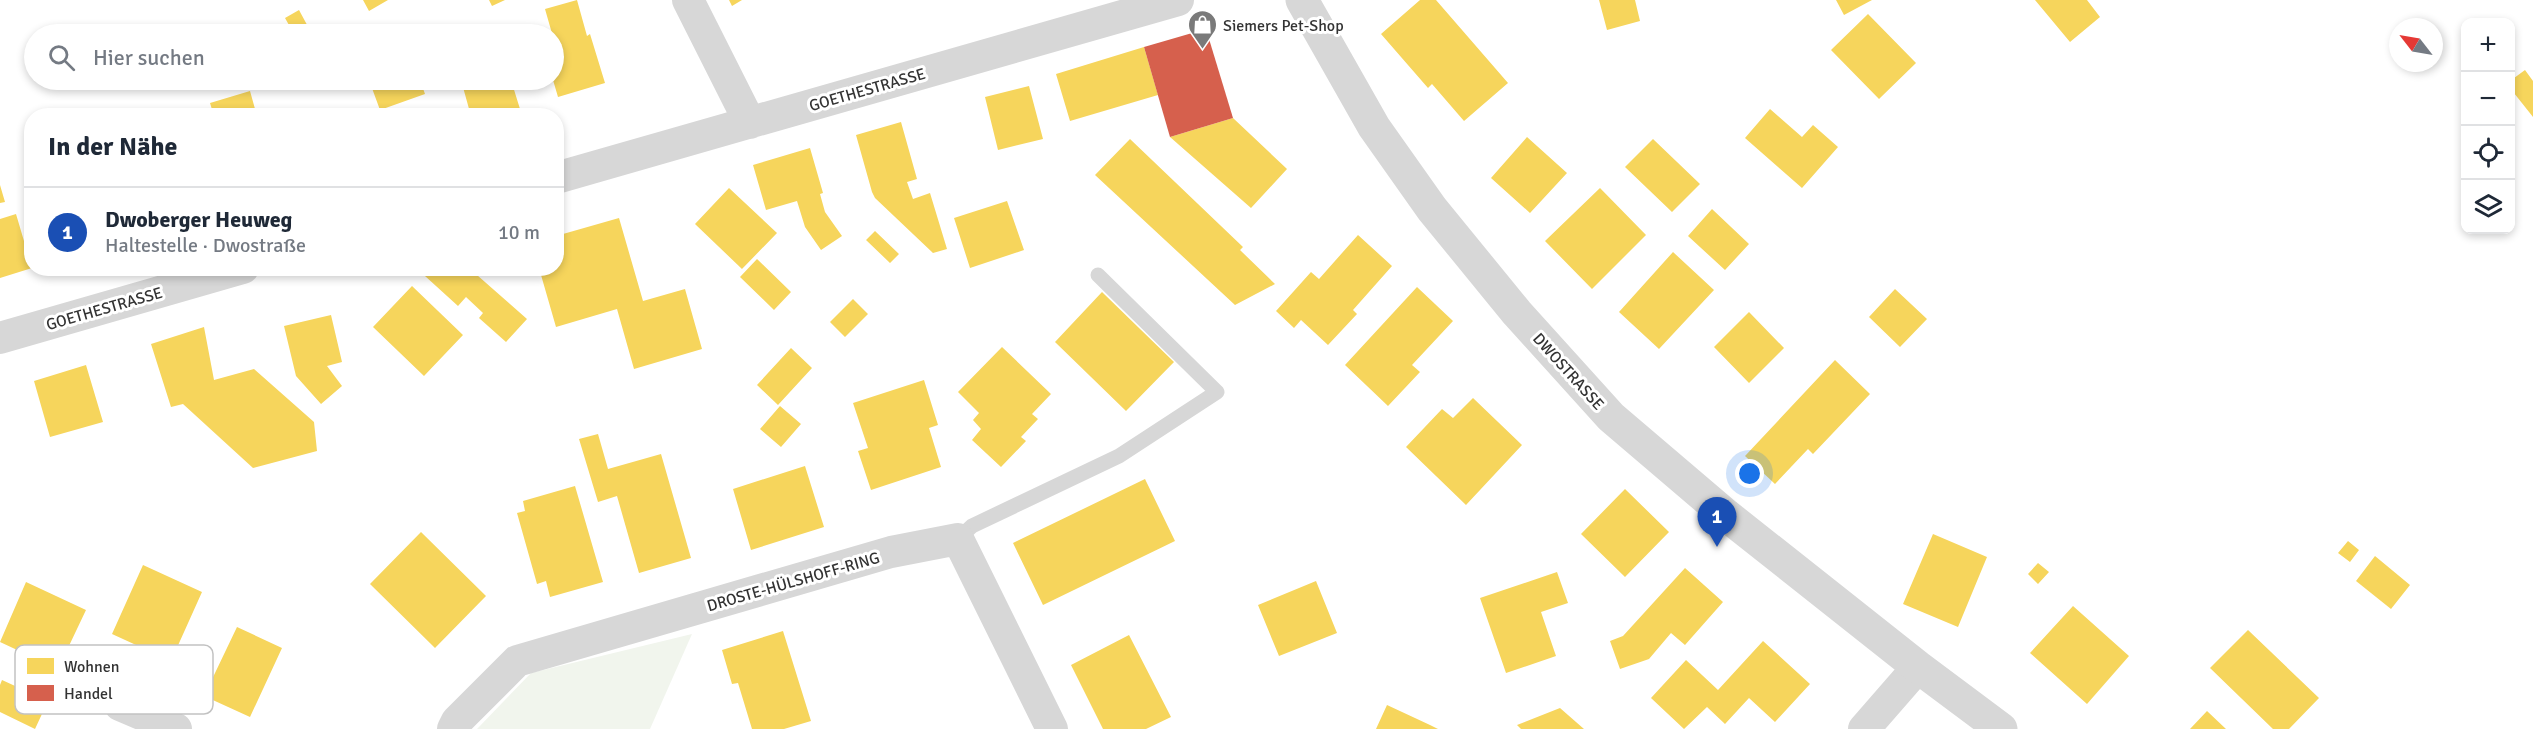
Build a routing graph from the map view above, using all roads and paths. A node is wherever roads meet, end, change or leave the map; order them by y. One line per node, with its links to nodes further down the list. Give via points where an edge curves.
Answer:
1 (688, 0): 4 (street)
2 (1178, 0): 4 (street, GOETHESTRASSE)
3 (1302, 0): 10 (street, DWOSTRASSE, via 1374,127 1432,209 1517,313 1611,417 1726,515)
4 (750, 123): 5 (street, GOETHESTRASSE)
5 (564, 176)
6 (1098, 275): 9 (lane, via 1217,392 1119,456 972,526)
7 (215, 276): 8 (street, GOETHESTRASSE)
8 (0, 338)
9 (958, 539): 13 (street, DROSTE-HÜLSHOFF-RING, via 891,552 518,660); 14 (street)
10 (1918, 668): 15 (street); 16 (street, DWOSTRASSE)
11 (141, 714): 12 (street)
12 (176, 729)
13 (453, 729)
14 (1052, 729)
15 (1864, 729)
16 (2001, 729)

